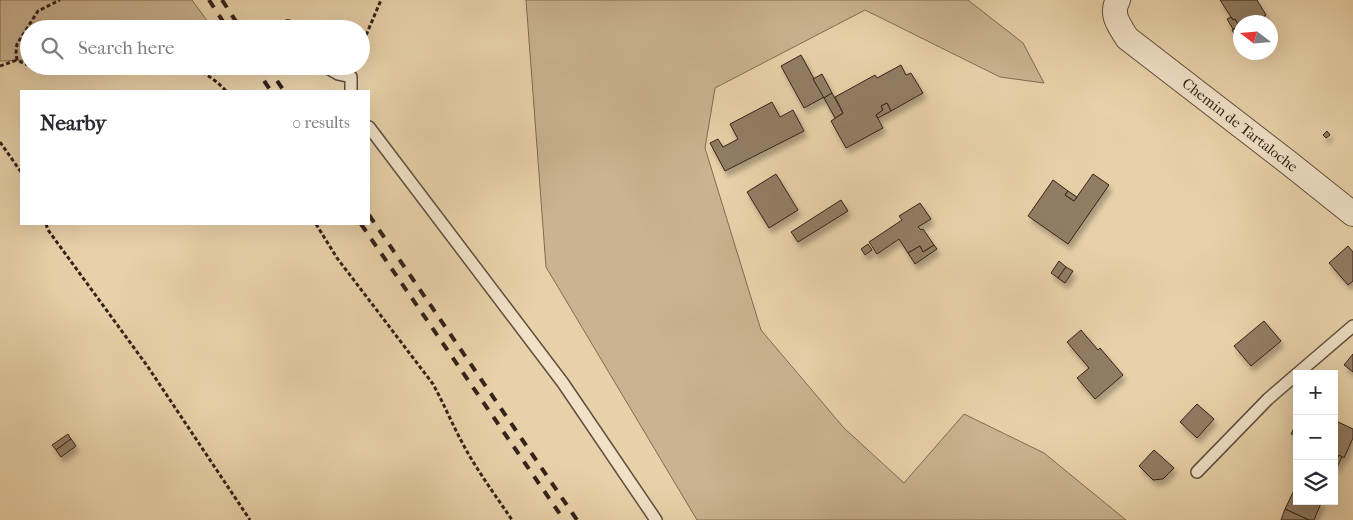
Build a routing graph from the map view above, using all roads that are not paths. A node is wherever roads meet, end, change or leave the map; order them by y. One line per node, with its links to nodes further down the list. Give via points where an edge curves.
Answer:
1 (1118, 0): 5 (street, Chemin de Tartaloche, via 1115,18 1127,38)
2 (342, 75): 3 (lane, via 351,77)
3 (351, 90)
4 (370, 128): 10 (lane, via 563,383)
5 (1353, 214)
6 (1353, 326): 7 (lane)
7 (1302, 370)
8 (1293, 377): 9 (lane)
9 (1196, 472)
10 (656, 520)

